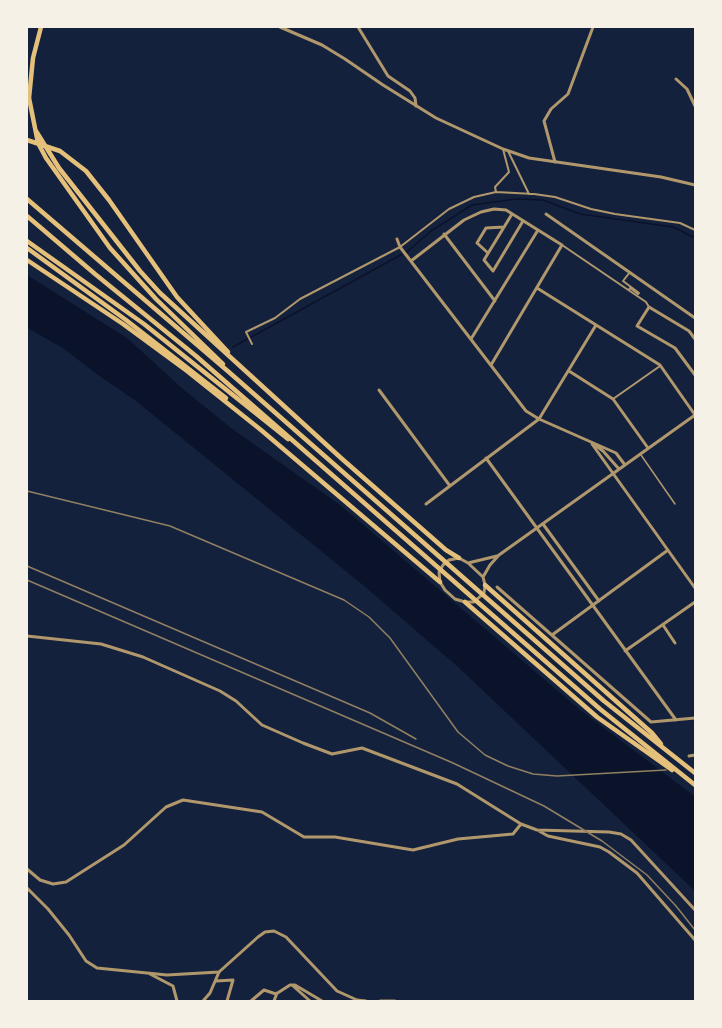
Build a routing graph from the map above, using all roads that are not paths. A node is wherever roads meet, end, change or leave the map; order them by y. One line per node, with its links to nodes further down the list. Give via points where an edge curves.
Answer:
1 (42, 27): 11 (highway, via 29,98 36,131)
2 (280, 27): 6 (street, via 345,58)
3 (358, 27): 6 (street, via 388,76 410,91)
4 (593, 27): 12 (street, via 568,94 544,121)
5 (676, 79): 7 (street, via 687,89)
6 (416, 106): 9 (street)
7 (695, 106)
8 (27, 140): 49 (highway, via 60,151 86,171 177,297)
9 (503, 149): 10 (street); 14 (street, via 509,172 495,187)
10 (508, 151): 12 (street); 15 (street)
11 (48, 157): 46 (highway, via 77,204 131,272); 49 (highway, via 140,271)
12 (555, 162): 13 (street)
13 (695, 185)
14 (496, 192): 15 (street); 28 (street, via 449,209)
15 (529, 194): 23 (street, via 615,214 680,223)
16 (27, 199): 46 (highway)
17 (513, 214): 20 (street); 21 (street); 24 (street, via 494,209 481,212)
18 (546, 214): 33 (street)
19 (27, 216): 56 (highway)
20 (524, 221): 22 (street); 30 (street, via 493,271 484,260)
21 (504, 227): 30 (street); 30 (street, via 486,228 477,243)
22 (538, 230): 27 (street); 36 (street)
23 (695, 230)
24 (444, 234): 32 (street); 36 (street)
25 (398, 239): 28 (street)
26 (27, 242): 56 (highway, via 144,324)
27 (562, 245): 34 (street); 35 (street)
28 (400, 247): 32 (street); 42 (street, via 246,332)
29 (27, 248): 53 (highway, via 189,368)
30 (488, 253)
31 (27, 260): 53 (highway, via 123,324)
32 (411, 261): 40 (street)
33 (630, 272): 35 (street, via 623,281 639,293); 38 (street)
34 (537, 288): 39 (street); 43 (street)
35 (629, 290): 37 (street)
36 (495, 301): 40 (street)
37 (649, 307): 41 (street, via 689,331); 47 (street, via 637,326 675,348)
38 (695, 318)
39 (596, 325): 44 (street); 45 (street)
40 (471, 339): 43 (street)
41 (695, 339)
42 (252, 344)
43 (491, 365): 52 (street, via 526,411)
44 (660, 366): 50 (street); 51 (street)
45 (569, 371): 50 (street); 52 (street)
46 (230, 373): 87 (highway, via 604,701)
47 (695, 375)
48 (379, 390): 62 (street)
49 (271, 393): 69 (highway)
50 (613, 399): 55 (street)
51 (695, 415): 55 (street)
52 (539, 419): 54 (street); 58 (street)
53 (261, 430): 72 (highway)
54 (591, 443): 59 (street, via 616,453); 60 (street); 61 (street)
55 (648, 448): 57 (street)
56 (307, 453): 91 (highway, via 600,709)
57 (640, 454): 59 (street); 64 (lane)
58 (486, 458): 62 (street); 66 (street)
59 (625, 465): 60 (street)
60 (619, 469): 61 (street)
61 (612, 474): 65 (street); 67 (street)
62 (450, 486): 63 (street)
63 (426, 504)
64 (675, 504)
65 (543, 524): 66 (street); 76 (street)
66 (536, 529): 68 (street); 79 (street)
67 (668, 550): 75 (street); 76 (street)
68 (499, 555): 70 (street); 71 (street)
69 (459, 558): 70 (street); 72 (street, via 443,565)
70 (468, 562): 71 (street)
71 (483, 577): 73 (street)
72 (440, 582): 77 (street, via 451,595)
73 (485, 585): 77 (street, via 480,597); 87 (highway, via 652,733)
74 (497, 587): 81 (street)
75 (695, 588)
76 (598, 601): 79 (street)
77 (465, 602): 91 (highway, via 597,717)
78 (695, 602): 80 (street)
79 (592, 606): 81 (street); 84 (street)
80 (663, 625): 83 (street); 84 (street)
81 (552, 635): 86 (street, via 651,723)
82 (27, 636): 92 (street, via 101,644 144,657 220,691 262,725 332,754 362,748 457,784)
83 (675, 643)
84 (625, 651): 86 (street)
85 (695, 718): 86 (street)
86 (676, 720)
87 (666, 750): 90 (highway)
88 (695, 755): 89 (street)
89 (689, 756)
90 (695, 773)
91 (695, 785)
92 (521, 824): 93 (street); 94 (street, via 513,834 458,838 413,850 335,837 304,837 262,812 183,800 166,807 124,845 66,882 40,880)
93 (537, 830): 96 (street, via 621,834); 97 (street, via 609,852 637,873)
94 (27, 869)
95 (27, 888): 99 (street, via 62,926 86,961 97,968)
96 (695, 910)
97 (695, 940)
98 (219, 972): 99 (street); 100 (street); 110 (street, via 258,937 274,931 286,937 337,991)
99 (150, 974): 103 (street, via 173,986)
100 (216, 981): 104 (street); 105 (street, via 233,980)
101 (292, 985): 102 (street); 108 (street); 109 (street)
102 (277, 993): 106 (street, via 264,990); 107 (street)
103 (175, 1000)
104 (203, 1001)
105 (227, 1001)
106 (251, 1001)
107 (274, 1001)
108 (310, 1001)
109 (322, 1001)
110 (366, 1001)
111 (380, 1001): 112 (street)
112 (395, 1001)

